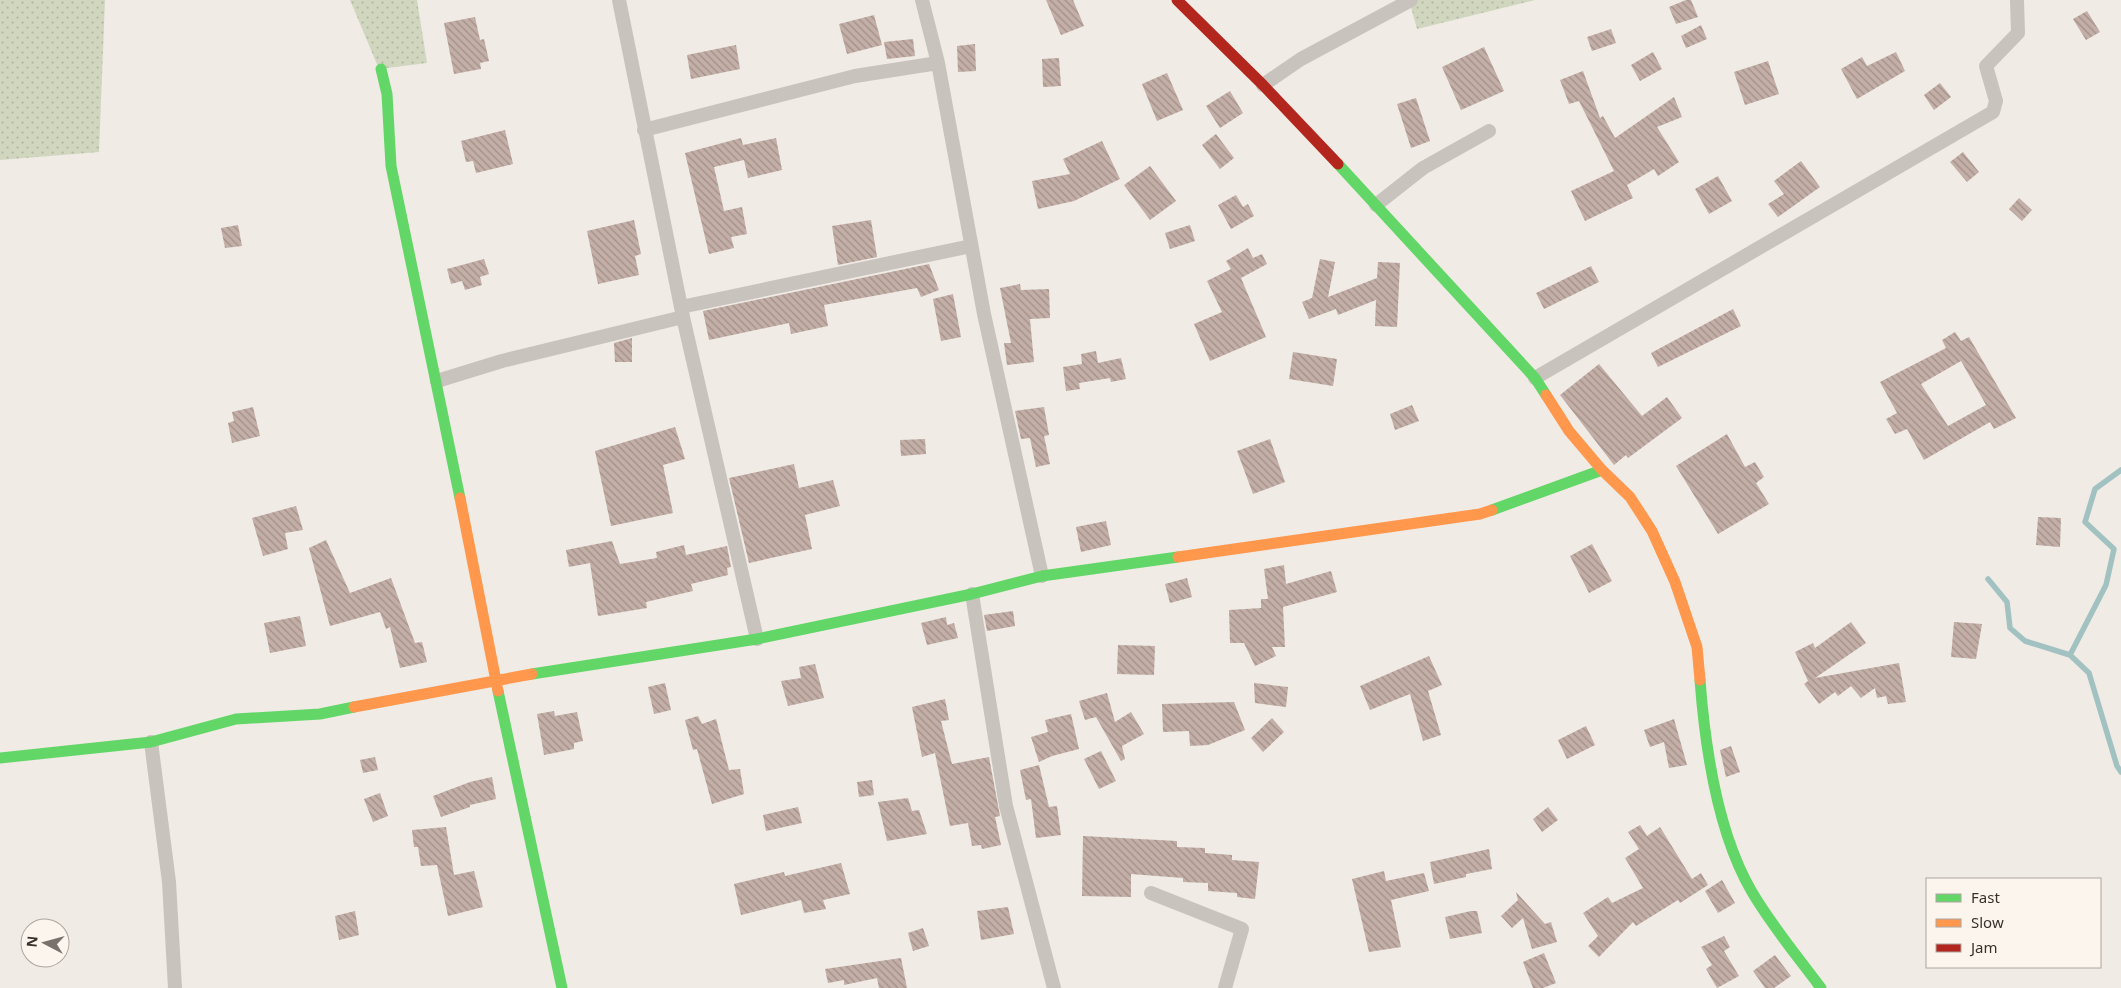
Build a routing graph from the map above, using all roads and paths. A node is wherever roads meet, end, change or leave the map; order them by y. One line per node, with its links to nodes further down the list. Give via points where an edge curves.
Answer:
1 (619, 0): 9 (street)
2 (922, 0): 6 (street)
3 (1176, 0): 8 (street)
4 (1411, 0): 8 (street, via 1301,58)
5 (2017, 0): 14 (street, via 2018,33 1986,66 1996,101 1993,112)
6 (938, 63): 9 (street, via 855,76); 12 (street)
7 (381, 69): 15 (street, via 387,94 391,166)
8 (1264, 85): 11 (street)
9 (644, 130): 13 (street)
10 (1489, 131): 11 (street, via 1423,168)
11 (1376, 205): 14 (street)
12 (971, 246): 13 (street); 17 (street)
13 (682, 312): 15 (street); 19 (street)
14 (1535, 378): 16 (street, via 1569,432)
15 (437, 381): 20 (street)
16 (1602, 470): 17 (street, via 1480,514); 28 (street, via 1630,497 1652,531 1674,582 1697,648 1704,735 1728,838 1743,874 1752,892)
17 (1042, 576): 18 (street)
18 (972, 594): 19 (street); 26 (street, via 1006,806)
19 (757, 639): 20 (street)
20 (496, 680): 21 (street, via 320,714 236,719); 25 (street)
21 (151, 742): 22 (street); 24 (street, via 168,882)
22 (0, 758)
23 (1151, 893): 27 (street, via 1242,929)
24 (175, 988)
25 (562, 988)
26 (1054, 988)
27 (1225, 988)
28 (1821, 988)

